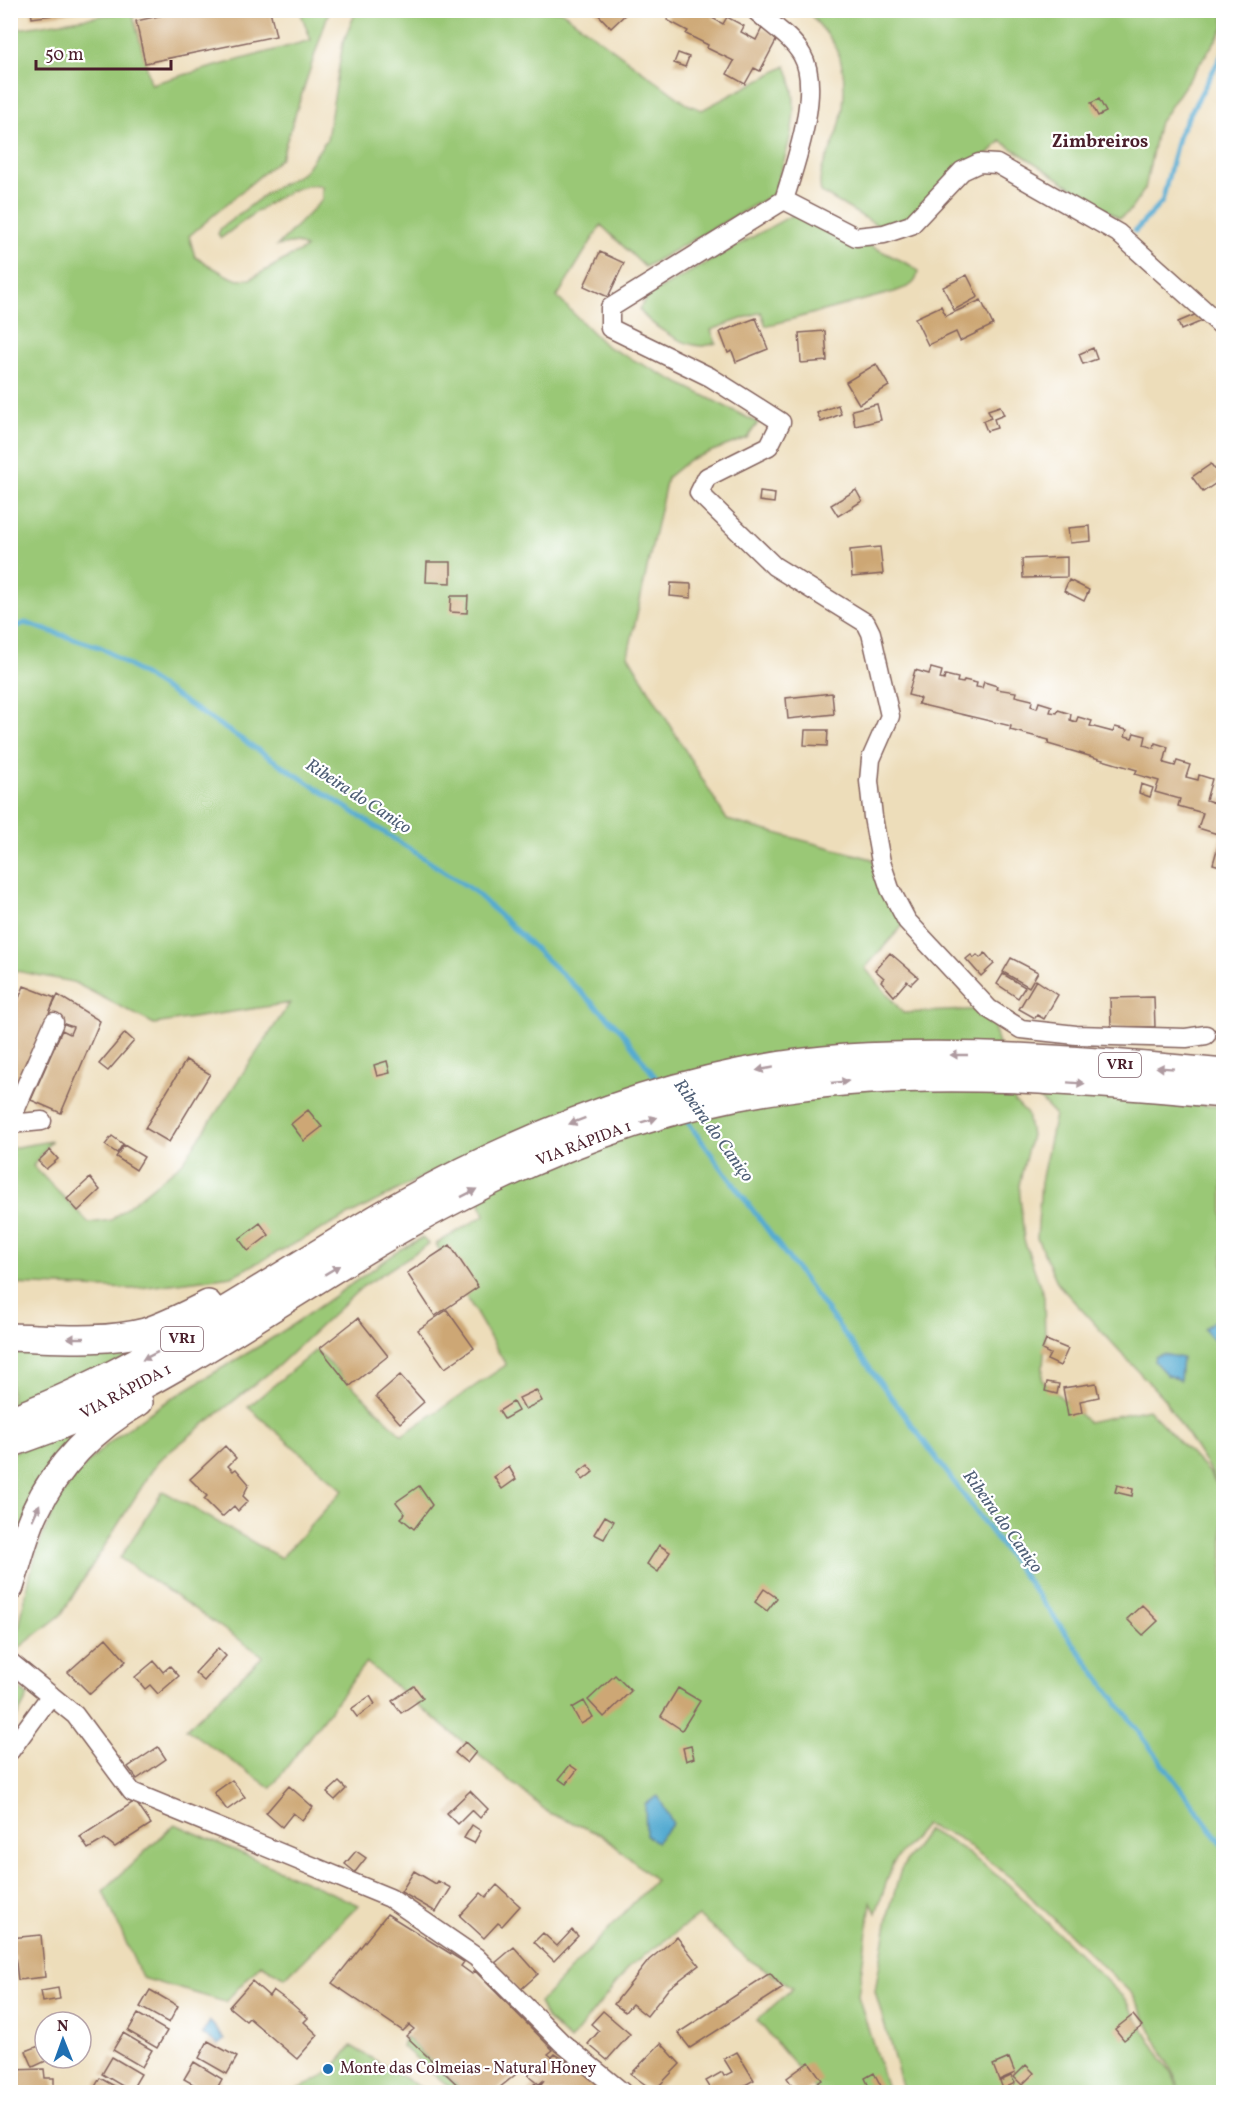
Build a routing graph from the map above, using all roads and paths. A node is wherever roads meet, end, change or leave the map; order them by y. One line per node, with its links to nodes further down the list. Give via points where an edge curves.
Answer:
1 (755, 10): 2 (street, via 793,43 803,56 809,80 805,133)
2 (784, 200): 3 (street, via 856,237 885,234 911,225 962,171 979,163 997,165 1118,233); 5 (street, via 610,308 610,328 710,377 781,422 769,446 707,477 699,493 774,566 867,623 890,707 890,716 871,759 869,781 881,862 890,889 907,921 989,1009 1021,1029 1142,1037)
3 (1224, 328)
4 (54, 1022): 10 (street, via 13,1115)
5 (1206, 1035)
6 (1017, 1068): 7 (highway, VIA RÁPIDA 1 / VR1, one-way to 6); 8 (highway, VIA RÁPIDA 1 / VR1, one-way to 8); 11 (highway, VIA RÁPIDA 1 / VR1, via 941,1055 844,1058 727,1076 582,1119 478,1165)
7 (1224, 1073)
8 (1224, 1094)
9 (42, 1121): 10 (street)
10 (13, 1123)
11 (412, 1210): 12 (highway, VIA RÁPIDA 1 / VR1); 13 (highway, VIA RÁPIDA 1 / VR1, one-way to 11)
12 (343, 1238): 14 (highway, one-way to 14, via 291,1254 214,1301 143,1332 86,1338); 15 (highway, VIA RÁPIDA 1 / VR1, one-way to 15, via 174,1344 66,1400)
13 (282, 1299): 16 (highway, VIA RÁPIDA 1 / VR1, via 178,1365 73,1420); 17 (highway, one-way to 13, via 35,1512 70,1458 118,1414 263,1329)
14 (10, 1337)
15 (10, 1420)
16 (10, 1444)
17 (10, 1587)
18 (10, 1662): 19 (street)
19 (51, 1695): 20 (street); 21 (street, via 75,1715 132,1792 390,1898 476,1957 562,2043)
20 (10, 1751)
21 (622, 2092)

